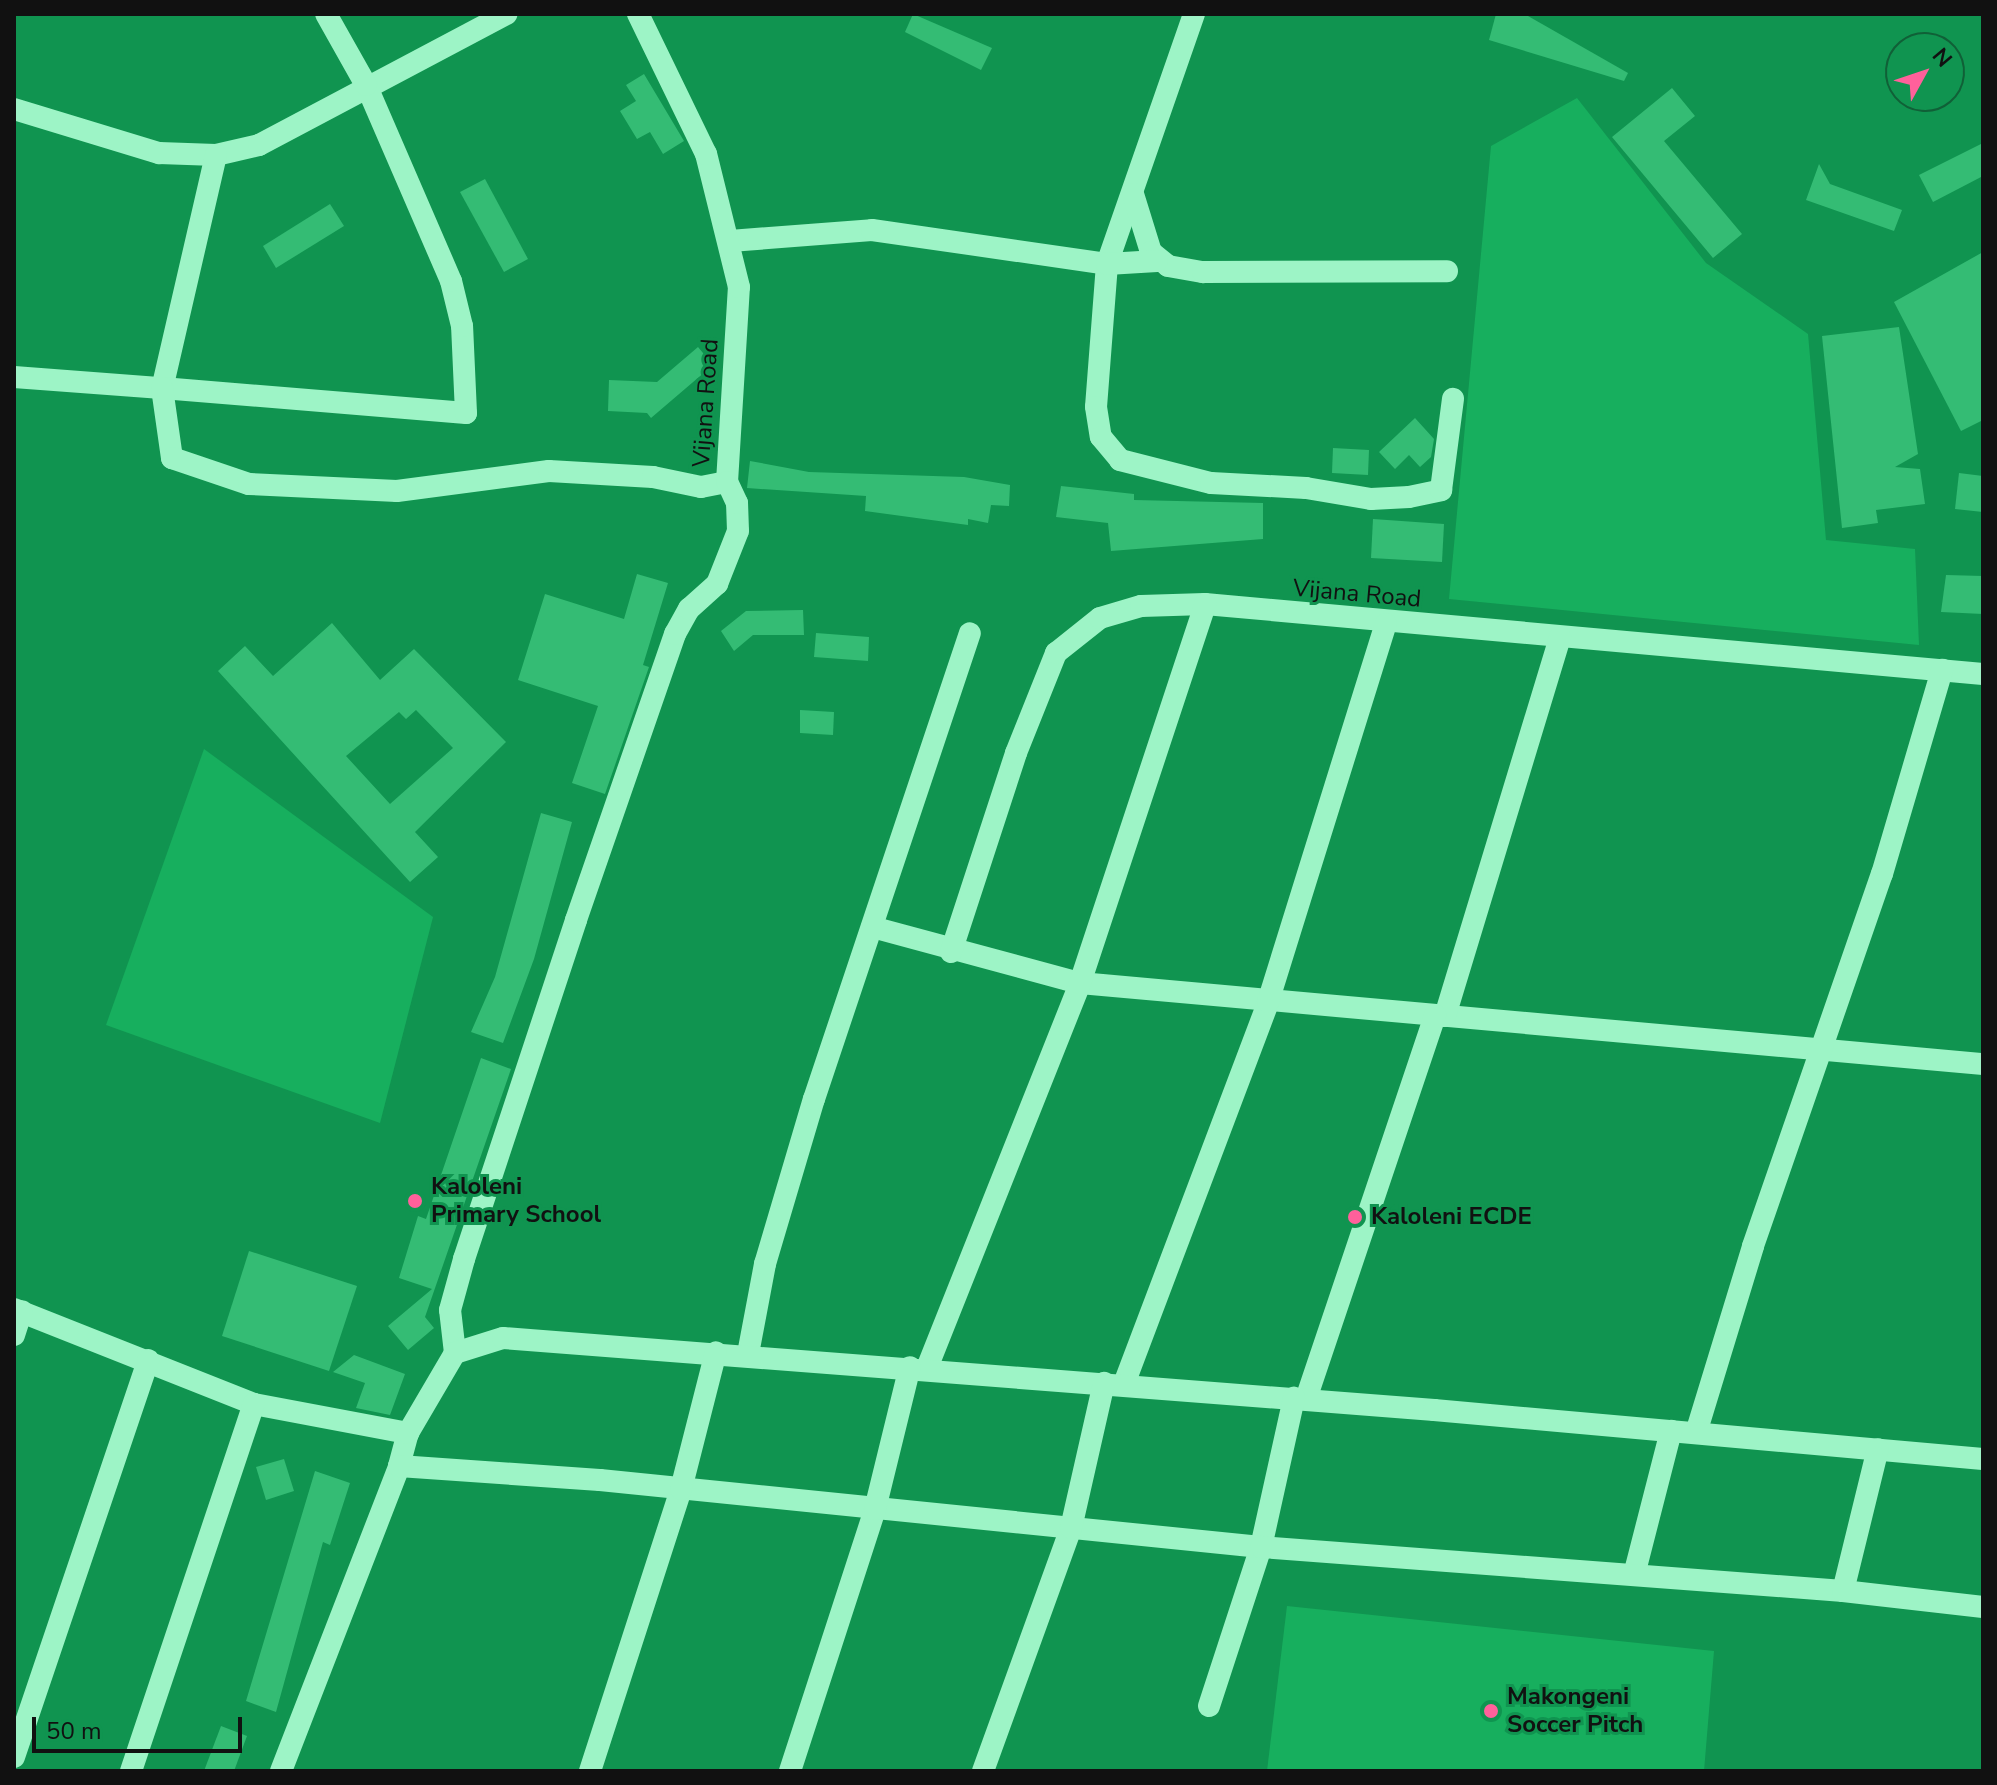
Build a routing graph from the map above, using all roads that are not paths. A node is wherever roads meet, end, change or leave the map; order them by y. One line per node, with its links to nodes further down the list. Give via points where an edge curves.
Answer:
1 (326, 14): 5 (street)
2 (506, 14): 5 (street)
3 (638, 14): 9 (street, Vijana Road, via 706,154)
4 (1194, 14): 8 (street)
5 (366, 85): 7 (street, via 259,145); 14 (street, via 451,281 462,326 466,413)
6 (14, 109): 7 (street, via 159,153)
7 (216, 155): 14 (street)
8 (1133, 194): 10 (street); 11 (street)
9 (730, 241): 11 (street, via 872,230); 16 (street, Vijana Road, via 739,287)
10 (1157, 261): 11 (street); 12 (street, via 1203,272)
11 (1107, 264): 15 (street, via 1095,422 1120,460 1211,483 1306,488 1371,499 1435,494 1446,472)
12 (1447, 271)
13 (14, 377): 14 (street)
14 (162, 388): 16 (street, Vijana Road, via 172,458 249,484 397,491 549,471 653,477 701,487)
15 (1453, 399)
16 (727, 482): 33 (street, via 737,503 738,531 717,584 689,609 675,634 464,1259 450,1310)
17 (1205, 604): 18 (street, Vijana Road); 24 (street, Vijana Road, via 1141,606 1100,618 1056,653 1016,753); 25 (street)
18 (1386, 624): 20 (street, Vijana Road); 26 (street)
19 (970, 633): 23 (street)
20 (1560, 637): 21 (street, Vijana Road); 27 (street)
21 (1942, 670): 22 (street, Vijana Road); 28 (street, via 1882,874)
22 (1983, 674)
23 (872, 927): 24 (street); 34 (street, via 765,1264)
24 (951, 952): 25 (street)
25 (1080, 983): 26 (street); 36 (street)
26 (1268, 1002): 27 (street); 37 (street)
27 (1440, 1016): 28 (street); 38 (street)
28 (1821, 1050): 29 (street); 42 (street)
29 (1983, 1064)
30 (18, 1310): 31 (street); 35 (street)
31 (14, 1335)
32 (716, 1352): 33 (street, via 503,1338); 34 (street); 46 (street)
33 (455, 1353): 41 (street)
34 (748, 1354): 36 (street)
35 (148, 1360): 39 (street); 54 (street)
36 (918, 1368): 37 (street); 47 (street)
37 (1114, 1384): 38 (street); 48 (street)
38 (1300, 1399): 40 (street); 49 (street)
39 (254, 1404): 41 (street); 55 (street)
40 (1671, 1431): 42 (street); 50 (street)
41 (408, 1433): 45 (street)
42 (1696, 1433): 43 (street)
43 (1878, 1449): 44 (street); 51 (street)
44 (1983, 1459)
45 (399, 1466): 46 (street); 56 (street)
46 (681, 1489): 47 (street); 57 (street)
47 (875, 1509): 48 (street); 58 (street)
48 (1071, 1528): 49 (street); 59 (street)
49 (1261, 1547): 50 (street); 53 (street)
50 (1634, 1575): 51 (street)
51 (1843, 1591): 52 (street)
52 (1983, 1607)
53 (1209, 1706)
54 (14, 1757)
55 (131, 1771)
56 (281, 1771)
57 (590, 1771)
58 (790, 1771)
59 (983, 1771)

